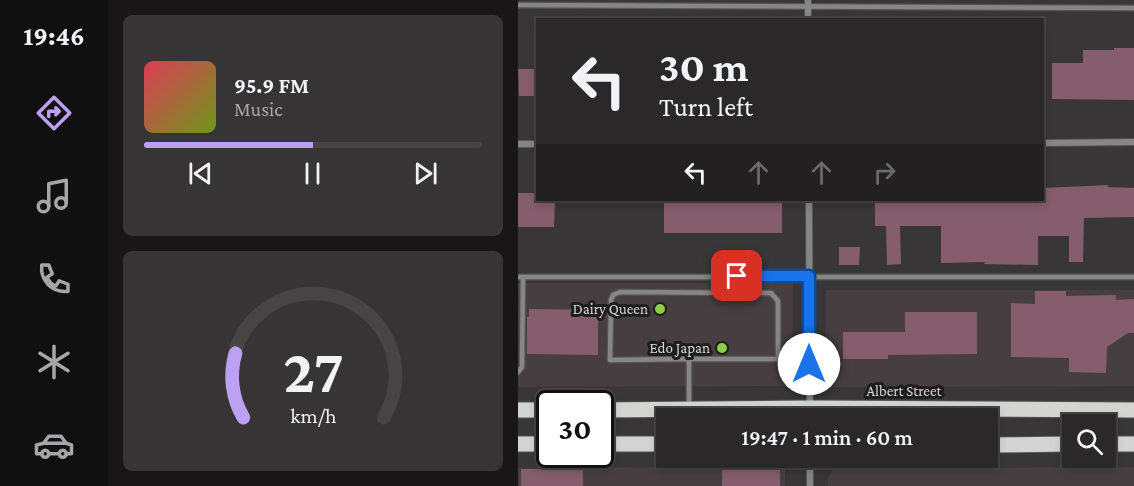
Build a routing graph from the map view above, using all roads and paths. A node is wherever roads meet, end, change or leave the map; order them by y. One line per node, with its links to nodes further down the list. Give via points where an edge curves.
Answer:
1 (808, 3): 2 (lane); 3 (lane)
2 (518, 5)
3 (1134, 8)
4 (1134, 142): 5 (street)
5 (1044, 143)
6 (518, 144): 7 (street)
7 (536, 144)
8 (809, 201): 9 (street)
9 (809, 276): 10 (lane); 11 (lane); 15 (street)
10 (520, 277): 13 (lane, via 522,367)
11 (1134, 277)
12 (689, 359): 12 (lane, via 778,359 778,301 771,292 613,295 610,360); 14 (lane)
13 (518, 372)
14 (689, 408)
15 (810, 408)
16 (518, 410): 17 (main road)
17 (536, 410)
18 (614, 410): 19 (main road, Albert Street)
19 (656, 410)
20 (1134, 410): 21 (main road, Albert Street)
21 (998, 411)
22 (518, 444): 23 (main road)
23 (536, 444)
24 (614, 444): 25 (main road)
25 (656, 444)
26 (1062, 444): 29 (main road)
27 (1116, 444): 28 (main road)
28 (1134, 444)
29 (998, 445)
30 (810, 468): 31 (street)
31 (810, 486)

